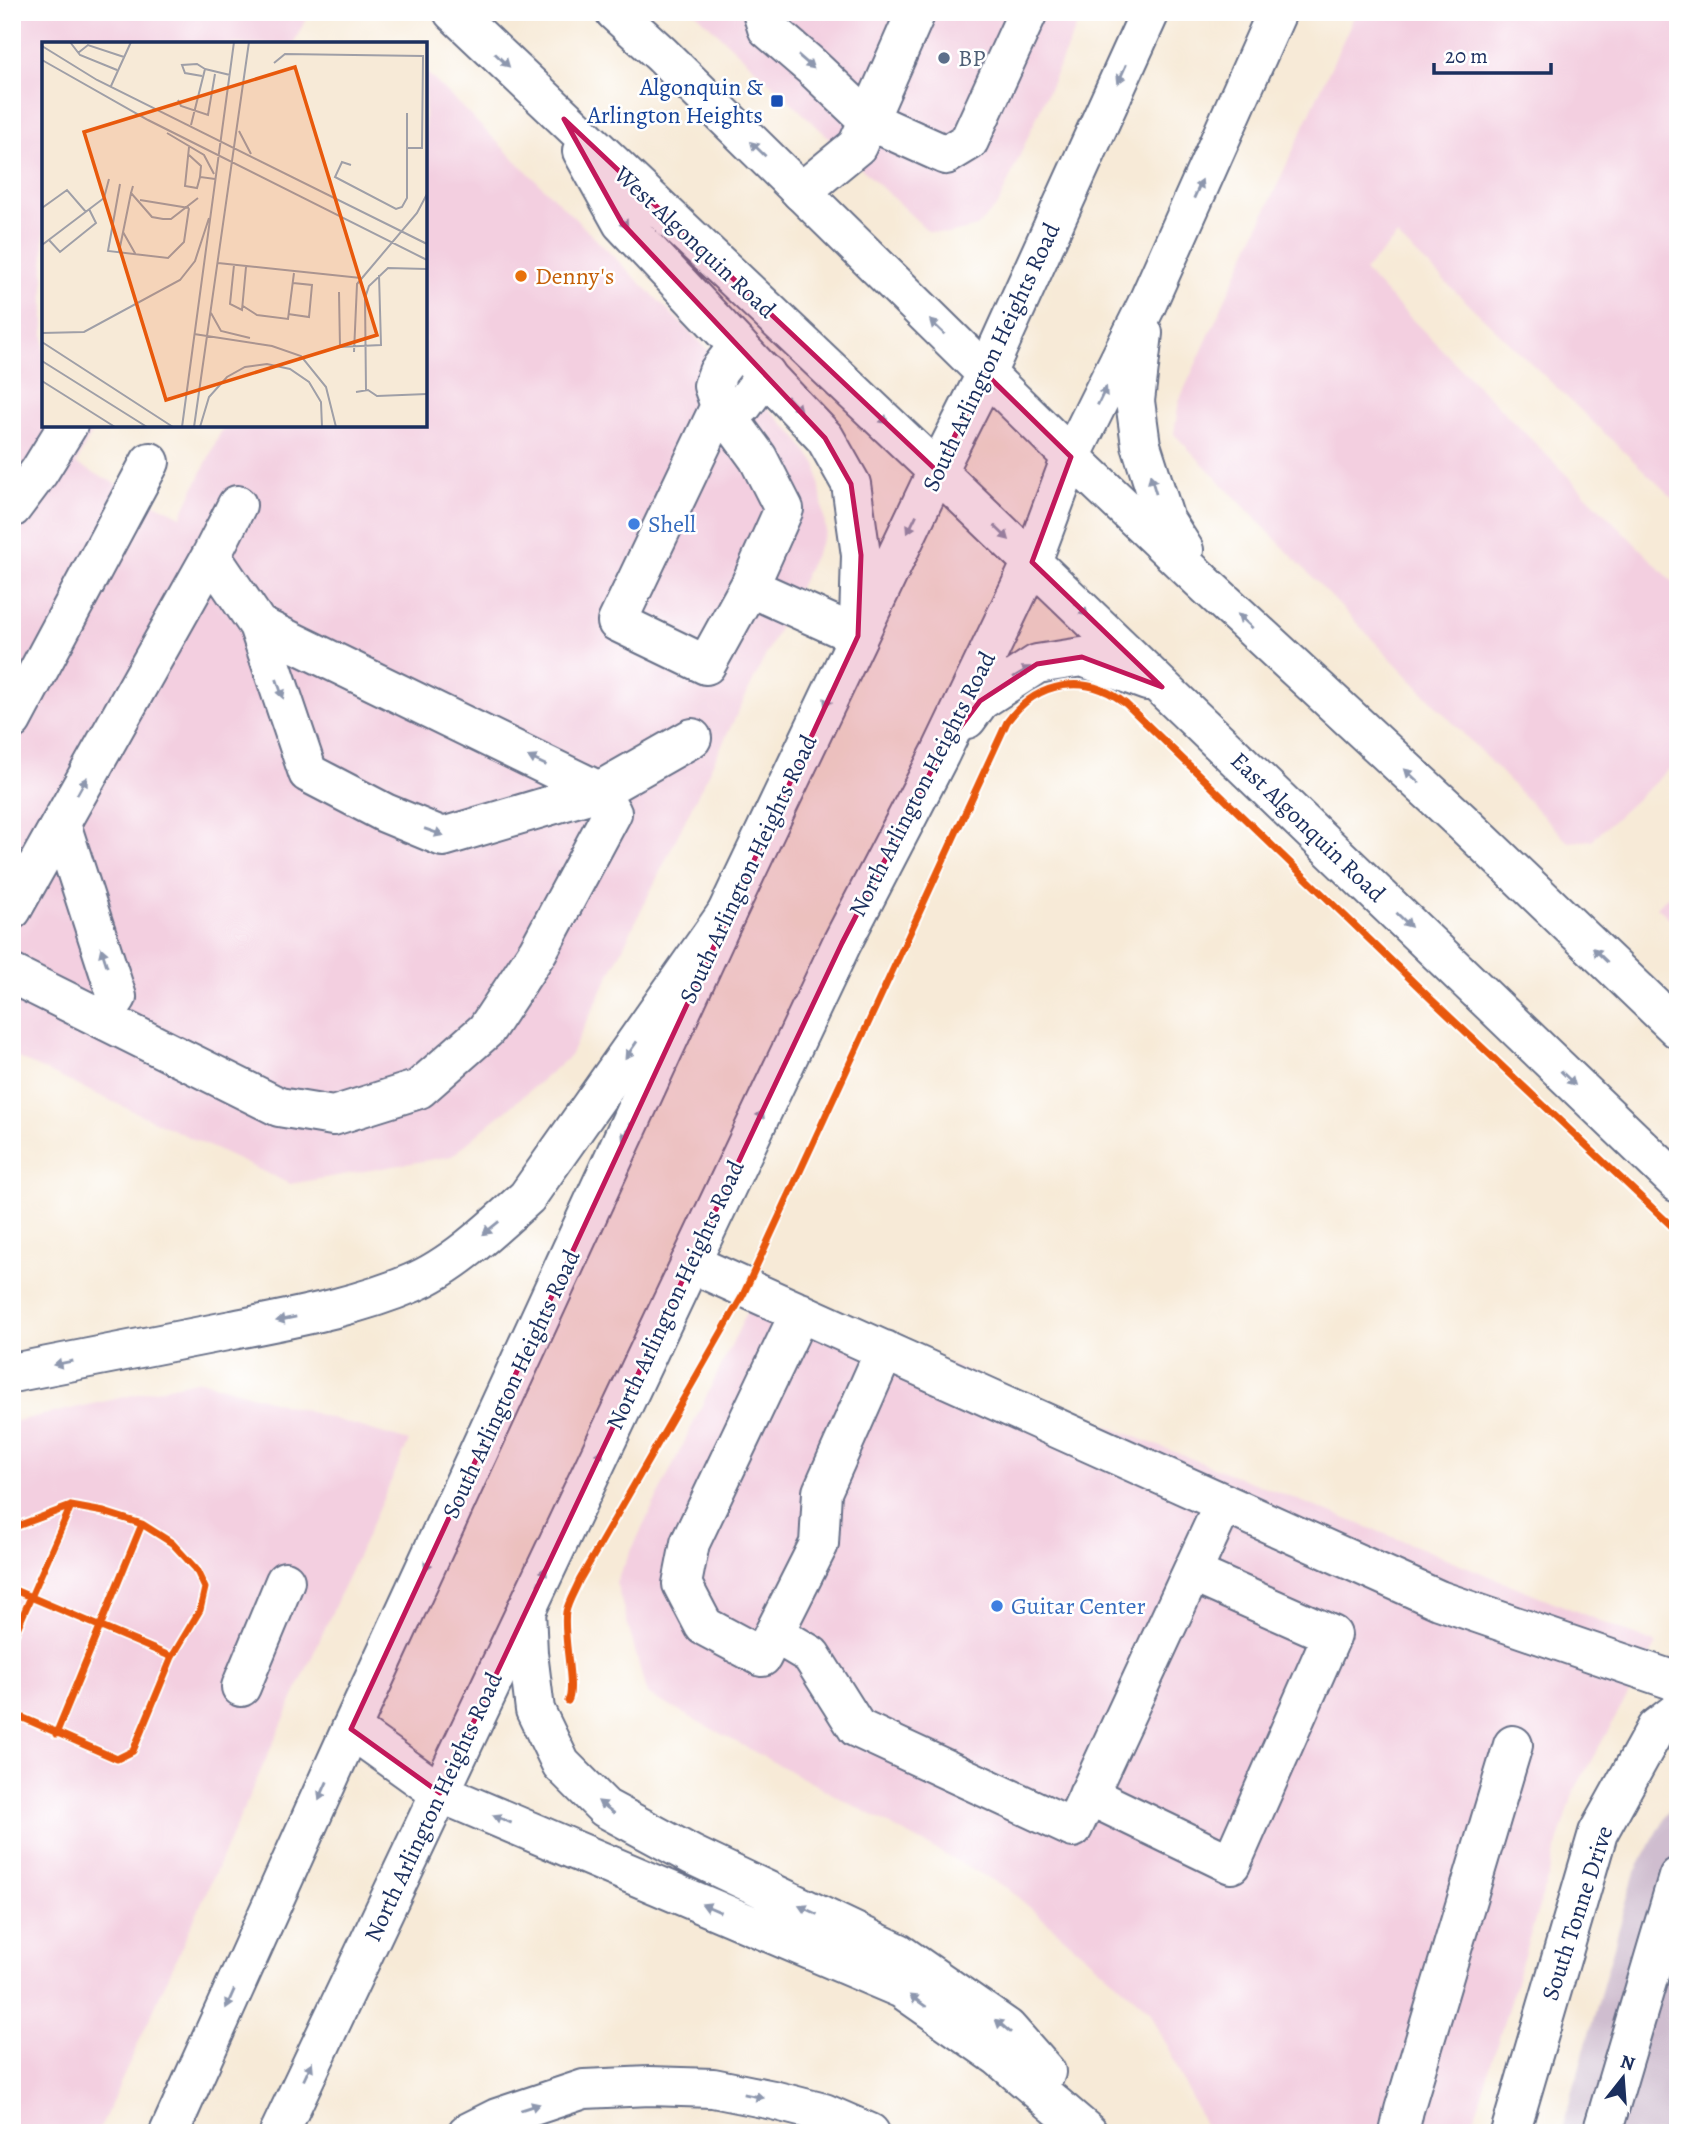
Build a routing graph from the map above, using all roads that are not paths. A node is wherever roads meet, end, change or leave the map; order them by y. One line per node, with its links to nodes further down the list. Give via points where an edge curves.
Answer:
1 (453, 12): 8 (main road, West Algonquin Road, one-way to 8)
2 (615, 12): 10 (main road, one-way to 2)
3 (762, 12): 9 (main road, one-way to 9, via 767,28)
4 (916, 12): 9 (main road)
5 (1028, 12): 9 (main road, via 969,141 946,155)
6 (1150, 12): 14 (main road, South Arlington Heights Road, one-way to 14)
7 (1277, 12): 11 (main road, one-way to 7)
8 (564, 118): 12 (main road, one-way to 12, via 622,223); 19 (main road, West Algonquin Road, one-way to 19)
9 (868, 120): 10 (main road, via 857,146)
10 (801, 192): 14 (main road, one-way to 10)
11 (1146, 306): 17 (main road, one-way to 11); 25 (main road, one-way to 11, via 1164,520 1141,444 1135,401)
12 (738, 346): 13 (main road); 15 (main road, via 713,386)
13 (766, 374): 15 (main road, via 743,405); 27 (main road, one-way to 27, via 825,438 851,484 861,555)
14 (986, 374): 17 (main road); 19 (main road, South Arlington Heights Road)
15 (720, 406): 24 (main road, via 758,458 784,509); 24 (main road, via 617,622 706,665)
16 (67, 427): 21 (main road)
17 (1072, 457): 23 (main road, North Arlington Heights Road); 25 (main road)
18 (150, 462): 29 (main road)
19 (937, 471): 23 (main road, East Algonquin Road, one-way to 23); 27 (main road, South Arlington Heights Road, one-way to 27)
20 (237, 505): 22 (main road)
21 (12, 508)
22 (211, 556): 26 (main road); 33 (main road, one-way to 22)
23 (1032, 562): 28 (main road, East Algonquin Road, one-way to 28); 31 (main road, North Arlington Heights Road)
24 (749, 587): 27 (main road)
25 (1208, 587): 38 (main road, one-way to 25)
26 (258, 625): 32 (main road, one-way to 26); 32 (main road, one-way to 32, via 308,772 385,813 443,837)
27 (858, 636): 35 (main road, South Arlington Heights Road, one-way to 35)
28 (1162, 687): 31 (main road, one-way to 28, via 980,701 1037,664 1082,657); 39 (main road, East Algonquin Road, one-way to 39)
29 (12, 720)
30 (692, 738): 32 (main road)
31 (940, 754): 40 (main road, North Arlington Heights Road, one-way to 31, via 842,943)
32 (599, 792): 37 (main road, via 612,813 538,951 486,1030 419,1089 333,1116 279,1107)
33 (61, 824): 34 (main road); 37 (main road, one-way to 33, via 117,996)
34 (12, 910)
35 (726, 914): 43 (main road, one-way to 43, via 527,1197 445,1264 414,1283 299,1317); 52 (main road, South Arlington Heights Road, one-way to 52)
36 (12, 974): 37 (main road)
37 (102, 1019)
38 (1678, 1029)
39 (1678, 1183)
40 (690, 1263): 41 (main road); 47 (main road, North Arlington Heights Road, one-way to 40)
41 (800, 1312): 42 (main road); 48 (main road, via 690,1543 682,1584 704,1626 762,1657)
42 (885, 1350): 44 (main road); 48 (main road, via 822,1492 819,1544)
43 (12, 1373)
44 (1224, 1503): 45 (main road); 49 (main road, via 1439,1600)
45 (1192, 1573): 55 (main road); 55 (main road, via 1332,1635 1231,1864)
46 (285, 1581): 50 (main road)
47 (526, 1610): 54 (main road, North Arlington Heights Road); 62 (main road, one-way to 47, via 1007,2028 899,1953 692,1855 605,1808 561,1764 535,1710)
48 (774, 1633): 55 (main road, via 811,1655 857,1728 1073,1828)
49 (1678, 1682)
50 (241, 1687)
51 (1678, 1711): 64 (main road, South Tonne Drive, via 1656,1728 1598,1833)
52 (351, 1729): 54 (main road); 57 (main road, one-way to 57)
53 (1513, 1745): 63 (main road)
54 (440, 1793): 58 (main road, North Arlington Heights Road, one-way to 54); 61 (main road, one-way to 54, via 999,2057 902,1989)
55 (1088, 1795)
56 (1678, 1877): 65 (main road)
57 (169, 2133)
58 (279, 2133)
59 (467, 2133): 60 (main road, one-way to 60, via 584,2089 650,2085 713,2088 773,2100 824,2113)
60 (870, 2133)
61 (1088, 2133)
62 (1095, 2133)
63 (1399, 2133)
64 (1510, 2133)
65 (1602, 2133)

